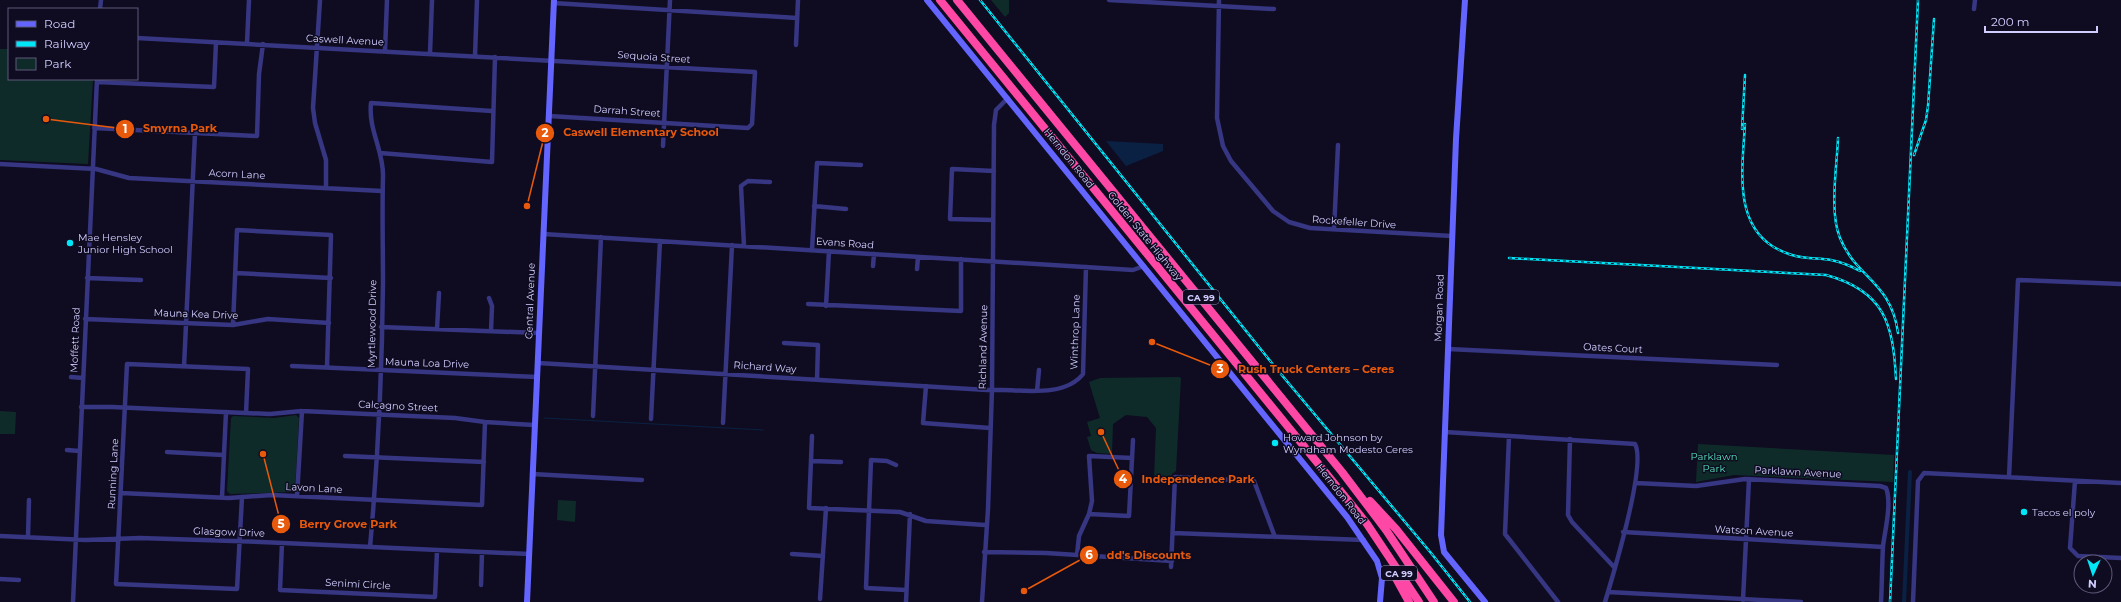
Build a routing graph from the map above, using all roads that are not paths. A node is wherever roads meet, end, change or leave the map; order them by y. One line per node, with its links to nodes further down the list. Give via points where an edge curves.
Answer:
1 (249, 0): 24 (street)
2 (320, 0): 27 (street)
3 (387, 0): 28 (street)
4 (432, 0): 29 (street)
5 (476, 0): 30 (street)
6 (670, 0): 18 (street)
7 (798, 0): 21 (street)
8 (926, 0): 35 (street, Herndon Road)
9 (940, 0): 167 (highway, Golden State Highway / CA 99, via 1355,509)
10 (957, 0): 137 (highway, Golden State Highway / CA 99)
11 (1109, 0): 15 (street)
12 (1219, 0): 17 (street, Rockefeller Drive)
13 (1465, 0): 58 (street, Morgan Road)
14 (1975, 0): 20 (street)
15 (1132, 1): 17 (street)
16 (554, 2): 18 (street); 32 (street, Central Avenue)
17 (1219, 6): 19 (street); 56 (street, Rockefeller Drive, via 1217,118 1220,138 1227,155 1269,207 1283,218 1302,227)
18 (669, 10): 21 (street); 33 (street)
19 (1274, 10)
20 (1974, 10)
21 (797, 18): 26 (street)
22 (138, 38): 23 (street, Caswell Avenue)
23 (216, 42): 24 (street, Caswell Avenue); 34 (street, via 214,88)
24 (247, 43): 25 (street, Caswell Avenue)
25 (263, 44): 27 (street, Caswell Avenue); 41 (street, via 257,136)
26 (796, 45)
27 (317, 47): 28 (street, Caswell Avenue); 51 (street, via 313,108 326,160)
28 (385, 51): 29 (street, Caswell Avenue)
29 (430, 53): 30 (street, Caswell Avenue)
30 (475, 56): 31 (street, Caswell Avenue)
31 (495, 57): 32 (street, Caswell Avenue); 36 (street)
32 (551, 60): 33 (street, Sequoia Street); 37 (street, Central Avenue)
33 (667, 66): 38 (street); 39 (street, Sequoia Street, via 755,72)
34 (97, 80): 40 (street, Moffett Road)
35 (1008, 98): 48 (street, Richland Avenue, via 998,107 995,115); 70 (street, Herndon Road)
36 (492, 110): 44 (street, via 492,162); 44 (street, Myrtlewood Drive, via 371,103 370,122)
37 (548, 116): 38 (street, Darrah Street); 57 (street, Central Avenue)
38 (664, 123): 39 (street, Darrah Street); 43 (street)
39 (751, 127)
40 (94, 128): 41 (street); 47 (street, Moffett Road)
41 (195, 133): 49 (street)
42 (1338, 145): 56 (street)
43 (663, 146)
44 (380, 153): 52 (street, Myrtlewood Drive)
45 (0, 164): 47 (street, Acorn Lane)
46 (861, 165): 53 (street, via 817,163)
47 (92, 168): 49 (street, Acorn Lane, via 129,178); 74 (street, Moffett Road)
48 (994, 171): 55 (street, Richland Avenue); 55 (street, via 952,169 950,219)
49 (192, 181): 51 (street, Acorn Lane); 83 (street)
50 (770, 182): 62 (street, via 748,181 741,186)
51 (326, 188): 52 (street, Acorn Lane)
52 (382, 191): 86 (street, Myrtlewood Drive)
53 (814, 206): 54 (street); 63 (street)
54 (846, 209)
55 (993, 220): 68 (street, Richland Avenue)
56 (1334, 230): 58 (street, Rockefeller Drive)
57 (543, 234): 59 (street, Evans Road); 89 (street, Central Avenue)
58 (1452, 236): 91 (street, Morgan Road)
59 (601, 237): 60 (street, Evans Road); 97 (street)
60 (660, 241): 61 (street, Evans Road); 99 (street)
61 (732, 245): 62 (street, Evans Road); 101 (street)
62 (744, 246): 63 (street, Evans Road)
63 (812, 250): 64 (street, Evans Road)
64 (829, 251): 65 (street, Evans Road); 81 (street)
65 (874, 254): 66 (street, Evans Road); 69 (street)
66 (918, 257): 67 (street, Evans Road); 72 (street)
67 (961, 260): 68 (street, Evans Road); 81 (street, via 961,311)
68 (992, 261): 71 (street, Evans Road); 107 (street, Richland Avenue)
69 (873, 266)
70 (1144, 266): 71 (street, Evans Road, via 1132,270); 164 (street, Herndon Road)
71 (1086, 267): 108 (street, Winthrop Lane, via 1083,374 1071,384)
72 (917, 269)
73 (235, 273): 75 (street); 75 (street, via 238,230 331,235); 85 (street)
74 (87, 278): 76 (street); 82 (street, Moffett Road)
75 (331, 278): 84 (street)
76 (141, 280)
77 (2121, 284): 139 (street, via 2018,280)
78 (438, 293): 87 (street)
79 (489, 298): 88 (street, via 492,306)
80 (808, 304): 81 (street)
81 (826, 306)
82 (85, 319): 83 (street, Mauna Kea Drive); 104 (street, Moffett Road)
83 (186, 323): 85 (street, Mauna Kea Drive); 94 (street)
84 (329, 323): 85 (street, Mauna Kea Drive, via 268,319); 96 (street)
85 (233, 325)
86 (381, 327): 87 (street); 98 (street, Myrtlewood Drive)
87 (437, 329): 88 (street)
88 (491, 331): 89 (street)
89 (539, 333): 92 (street, Central Avenue)
90 (784, 343): 105 (street, via 818,345)
91 (1448, 349): 93 (street, Oates Court); 121 (street, Morgan Road)
92 (538, 363): 97 (street, Richard Way); 103 (street, Central Avenue)
93 (1776, 365)
94 (184, 366): 110 (street, Running Lane, via 127,364); 113 (street, via 248,369)
95 (292, 366): 96 (street, Mauna Loa Drive)
96 (327, 367): 98 (street, Mauna Loa Drive)
97 (595, 367): 99 (street, Richard Way); 115 (street)
98 (380, 370): 103 (street, Mauna Loa Drive); 114 (street, Myrtlewood Drive)
99 (654, 370): 101 (street, Richard Way); 116 (street)
100 (1039, 370): 108 (street)
101 (725, 374): 105 (street, Richard Way); 118 (street)
102 (71, 377): 104 (street)
103 (537, 377): 119 (street, Central Avenue)
104 (83, 378): 109 (street, Moffett Road)
105 (817, 380): 106 (street, Richard Way)
106 (926, 386): 107 (street, Richard Way); 120 (street, via 923,423)
107 (992, 389): 108 (street, Winthrop Lane); 120 (street, Richland Avenue)
108 (1037, 391)
109 (81, 407): 110 (street); 127 (street, Moffett Road)
110 (125, 408): 112 (street); 145 (street, Running Lane)
111 (302, 411): 113 (street, Calcagno Street); 114 (street, Calcagno Street); 146 (street)
112 (226, 412): 113 (street, Calcagno Street); 129 (street)
113 (246, 413)
114 (378, 414): 117 (street, Calcagno Street); 131 (street, Myrtlewood Drive)
115 (593, 416)
116 (651, 419)
117 (486, 422): 119 (street, Calcagno Street); 134 (street)
118 (723, 423)
119 (534, 425): 138 (street, Central Avenue)
120 (990, 428): 155 (street, Richland Avenue, via 988,509)
121 (1445, 432): 123 (street); 199 (street, Morgan Road, via 1442,546)
122 (812, 436): 133 (street)
123 (1509, 436): 124 (street); 200 (street, via 1505,534)
124 (1570, 439): 143 (street, via 1633,442 1638,451); 180 (street, via 1568,515)
125 (1134, 440): 132 (street)
126 (67, 450): 127 (street)
127 (79, 451): 163 (street, Moffett Road)
128 (167, 452): 129 (street)
129 (224, 455): 148 (street)
130 (346, 456): 131 (street)
131 (376, 457): 134 (street); 150 (street, Myrtlewood Drive)
132 (1132, 458): 154 (street, via 1129,516); 154 (street, via 1089,456 1092,494)
133 (811, 460): 135 (street); 151 (street, via 809,508)
134 (484, 462): 150 (street, Lavon Lane, via 482,505)
135 (841, 462)
136 (896, 465): 152 (street, via 887,461 871,460)
137 (1342, 472): 181 (highway, Golden State Highway / CA 99, via 1386,530); 198 (highway, via 1396,529)
138 (532, 474): 141 (street); 173 (street, Central Avenue)
139 (2009, 477): 142 (street); 204 (street, via 1928,473 1920,477)
140 (1749, 479): 143 (street, Parklawn Avenue, via 1696,486); 162 (street); 169 (street, Parklawn Avenue, via 1886,488 1888,492)
141 (642, 480)
142 (2074, 481): 144 (street); 177 (street, via 2070,548 2073,553 2078,556)
143 (1636, 483): 156 (street)
144 (2121, 483)
145 (121, 493): 148 (street, Lavon Lane); 161 (street, Running Lane)
146 (297, 496): 147 (street, Lavon Lane); 150 (street, Lavon Lane)
147 (242, 497): 148 (street, Lavon Lane); 165 (street)
148 (222, 498)
149 (29, 500): 159 (street)
150 (374, 500): 168 (street, Myrtlewood Drive)
151 (826, 508): 152 (street); 176 (street)
152 (869, 510): 153 (street); 185 (street, via 866,588)
153 (910, 514): 155 (street, via 926,521); 185 (street)
154 (1089, 514): 175 (street, via 1078,536)
155 (985, 525): 172 (street, Richland Avenue)
156 (1623, 532): 162 (street, Watson Avenue); 180 (street)
157 (1173, 533): 160 (street); 160 (street, via 1175,477 1254,481); 178 (street)
158 (0, 536): 159 (street, Glasgow Drive)
159 (28, 537): 163 (street, Glasgow Drive)
160 (1275, 537): 164 (street)
161 (118, 539): 163 (street, Glasgow Drive); 165 (street, Glasgow Drive); 165 (street, Running Lane, via 116,584 237,589)
162 (1746, 539): 169 (street, Watson Avenue); 188 (street)
163 (74, 540): 189 (street, Moffett Road)
164 (1364, 540): 193 (street, Herndon Road, via 1381,572)
165 (240, 542): 166 (street, Glasgow Drive)
166 (282, 543): 168 (street, Glasgow Drive); 170 (street, Senimi Circle, via 280,590 435,597)
167 (1380, 545): 194 (highway); 195 (highway, Golden State Highway / CA 99)
168 (370, 547): 170 (street, Glasgow Drive)
169 (1883, 547): 203 (street)
170 (437, 551): 171 (street, Glasgow Drive)
171 (482, 552): 173 (street, Glasgow Drive); 184 (street)
172 (984, 552): 175 (street); 192 (street, Richland Avenue)
173 (529, 554): 190 (street, Central Avenue)
174 (792, 554): 176 (street)
175 (1077, 555): 178 (street)
176 (823, 556): 187 (street)
177 (2121, 558)
178 (1172, 561): 179 (street)
179 (1171, 567)
180 (1614, 567): 186 (street)
181 (1412, 570): 196 (highway, Golden State Highway / CA 99); 197 (highway)
182 (0, 579): 183 (street)
183 (19, 580)
184 (480, 585)
185 (906, 590): 191 (street)
186 (1608, 592): 188 (street); 201 (street)
187 (820, 599)
188 (1743, 600): 202 (street)
189 (73, 602)
190 (527, 602)
191 (906, 602)
192 (982, 602)
193 (1380, 602)
194 (1409, 602)
195 (1419, 602)
196 (1434, 602)
197 (1438, 602)
198 (1454, 602)
199 (1485, 602)
200 (1558, 602)
201 (1605, 602)
202 (1801, 602)
203 (1881, 602)
204 (1913, 602)

